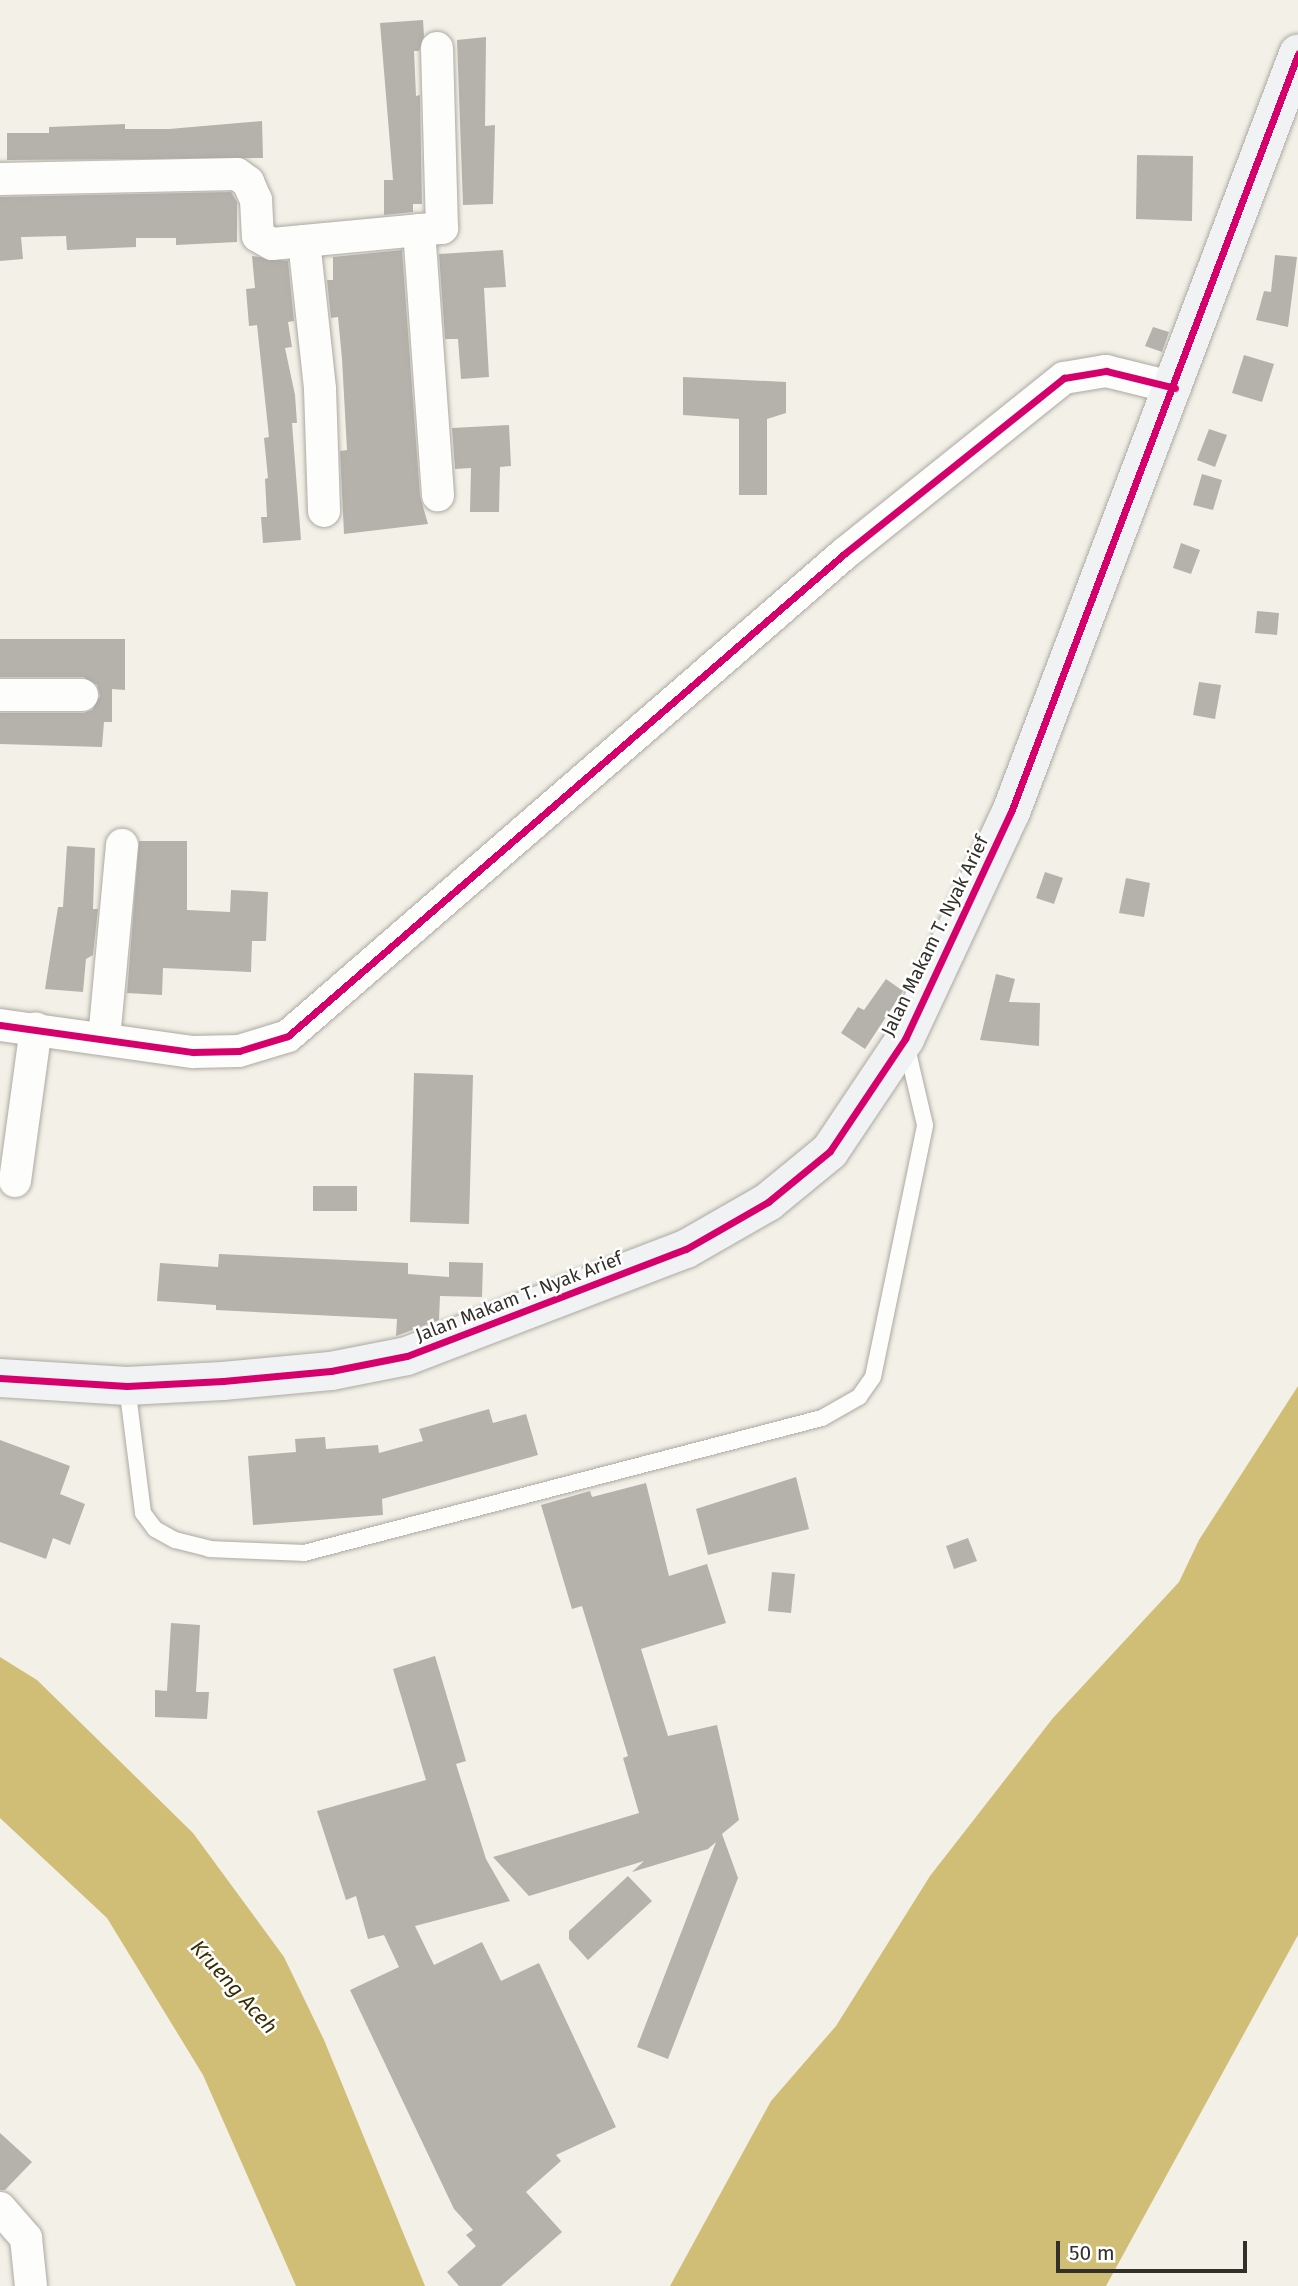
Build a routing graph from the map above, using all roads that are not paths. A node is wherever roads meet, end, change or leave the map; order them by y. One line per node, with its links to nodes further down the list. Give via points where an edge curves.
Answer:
1 (437, 48): 4 (street, via 444,212 442,228)
2 (1298, 54): 6 (street, Jalan Makam T. Nyak Arief)
3 (0, 179): 5 (street, via 237,174 248,182 256,200 258,236 272,244)
4 (419, 230): 5 (street); 7 (street)
5 (304, 241): 8 (street, via 320,389)
6 (1175, 388): 14 (street, via 1106,371 1064,378 844,554 288,1036 239,1051 193,1052); 15 (street, Jalan Makam T. Nyak Arief, via 1012,812)
7 (438, 495)
8 (324, 511)
9 (0, 695): 10 (street)
10 (82, 695)
11 (122, 845): 14 (street)
12 (0, 1025): 13 (street)
13 (36, 1028): 14 (street); 16 (street)
14 (104, 1039)
15 (905, 1040): 18 (street, Jalan Makam T. Nyak Arief, via 830,1151 768,1202 686,1249 407,1356 331,1371); 18 (lane, via 925,1125 873,1377 859,1397 822,1418 304,1553 210,1549 175,1540 155,1529 143,1513)
16 (15, 1181)
17 (0, 1378): 18 (street, Jalan Makam T. Nyak Arief)
18 (127, 1386)
19 (0, 2208): 20 (street, via 26,2238)
20 (31, 2286)

